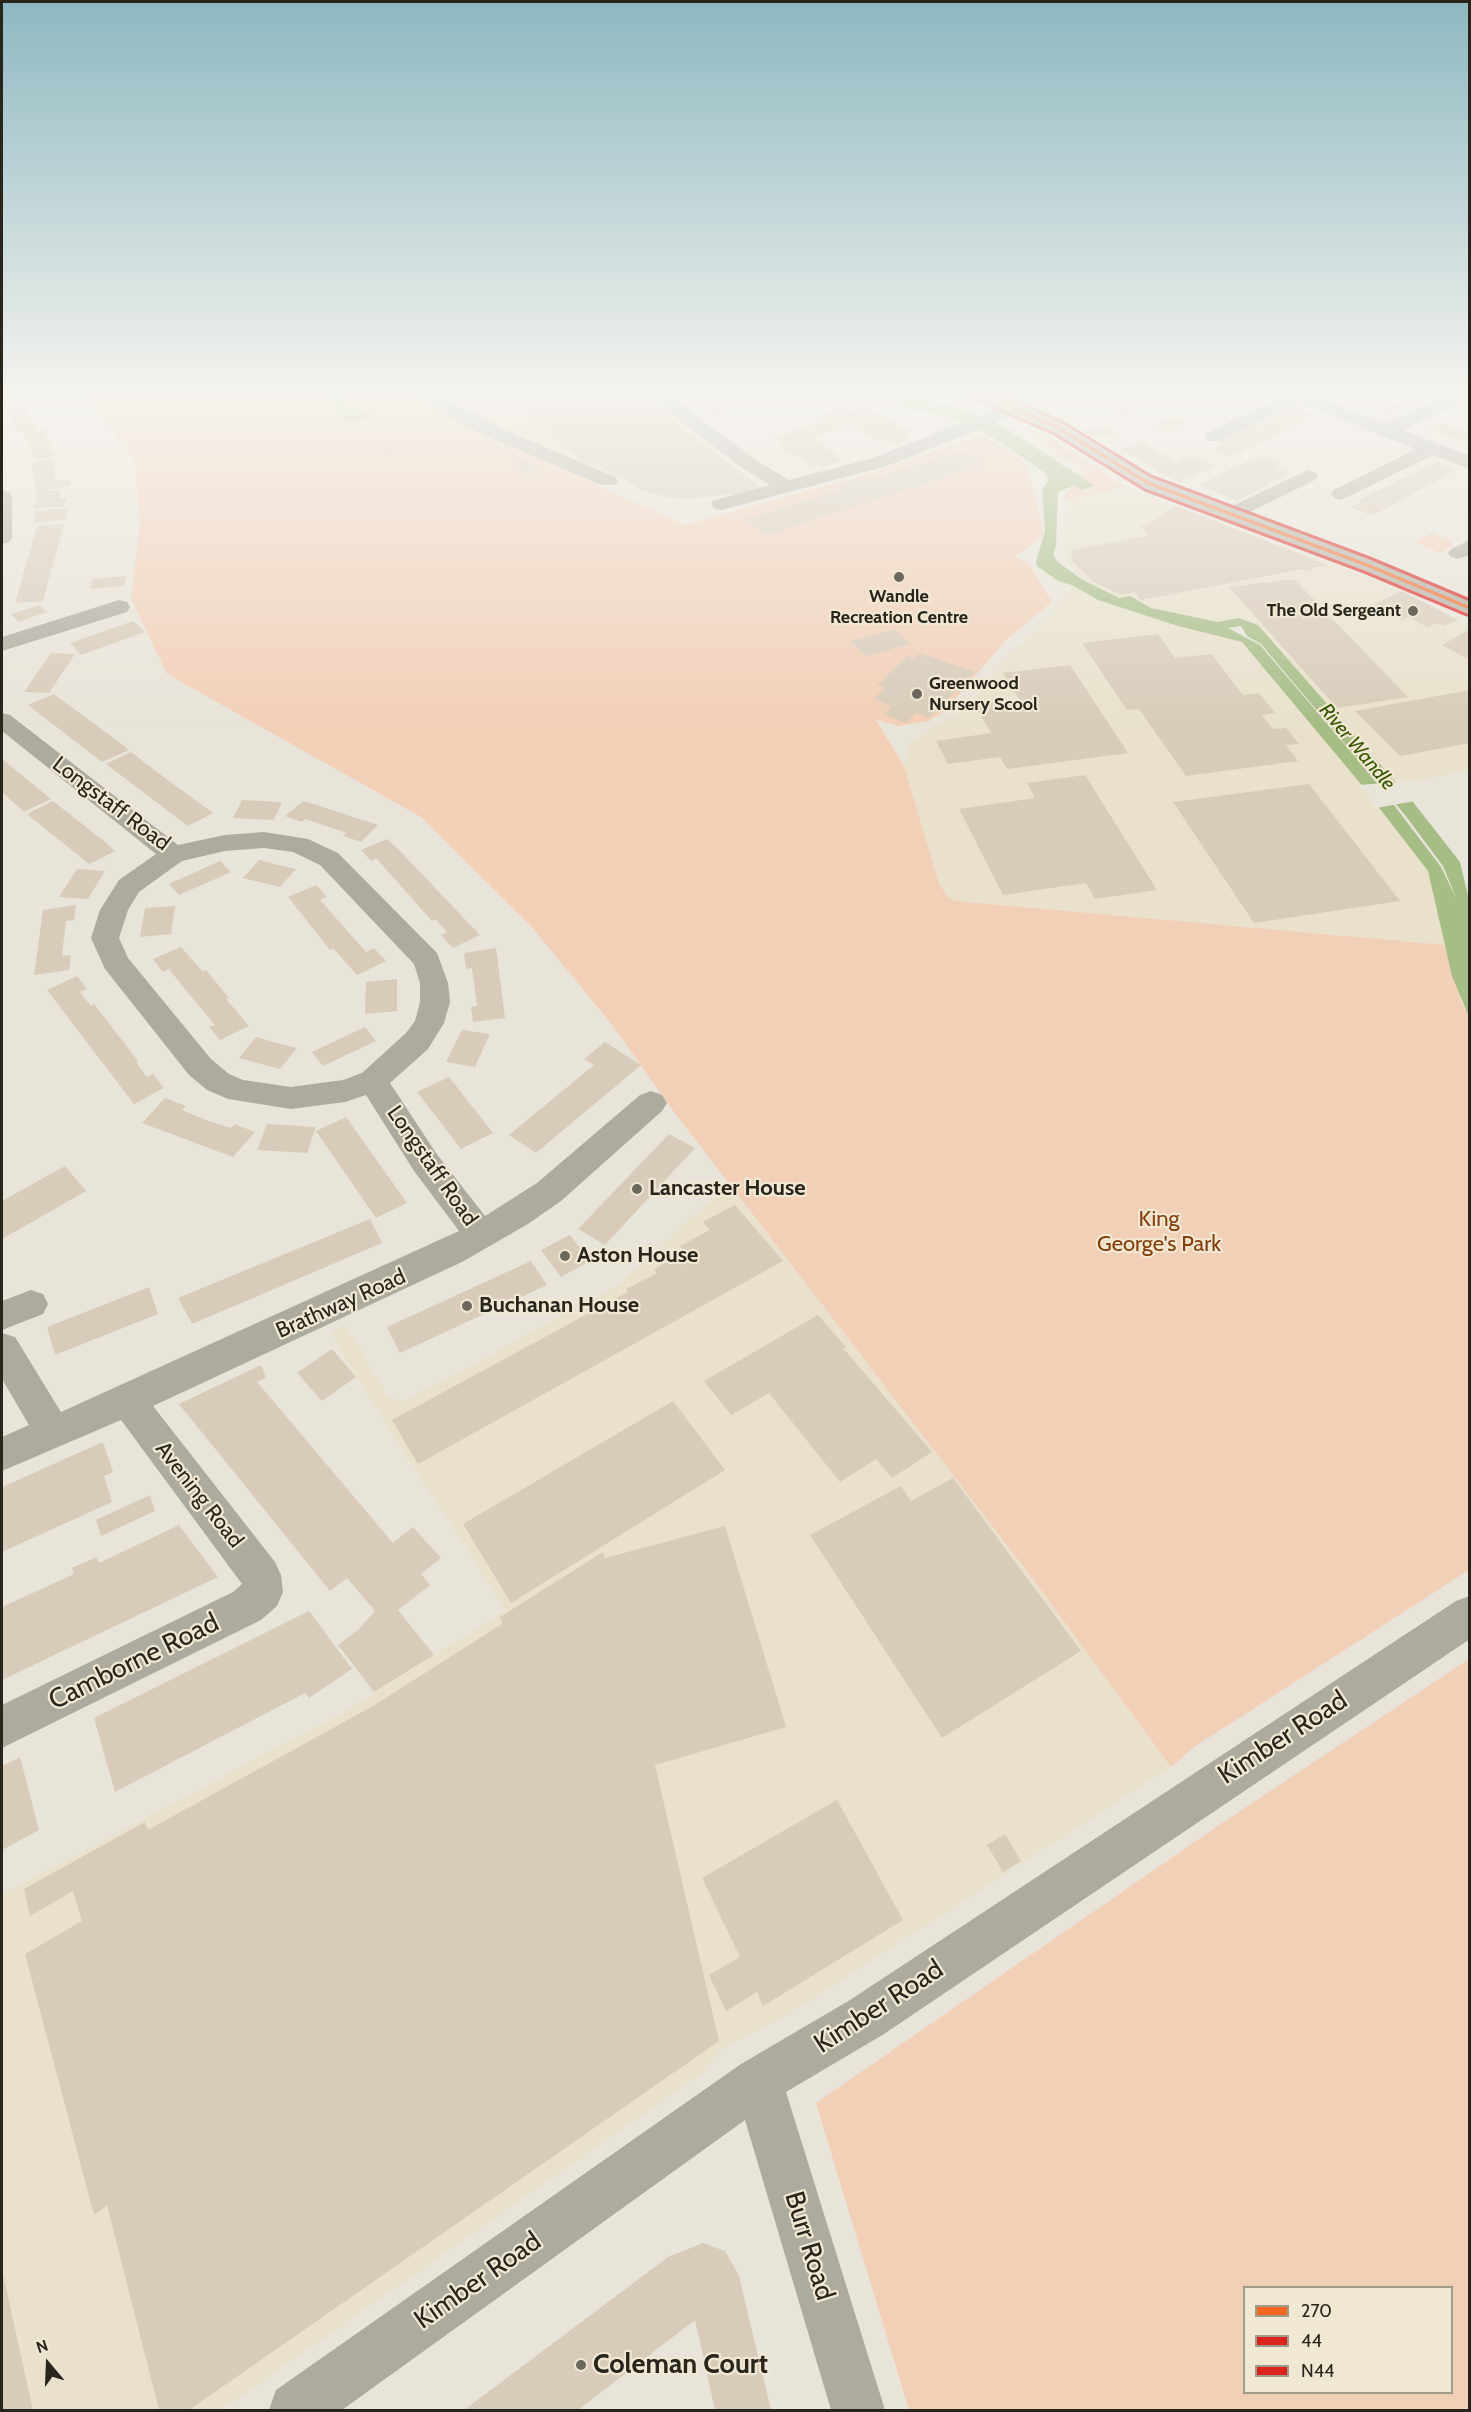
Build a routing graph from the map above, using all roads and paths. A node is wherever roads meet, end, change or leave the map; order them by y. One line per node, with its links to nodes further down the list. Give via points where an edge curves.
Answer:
1 (2, 504): 5 (main road)
2 (1206, 504): 4 (main road)
3 (1252, 504): 4 (street)
4 (1233, 513): 7 (main road)
5 (2, 538)
6 (118, 607): 8 (street)
7 (1470, 608)
8 (2, 644)
9 (2, 720): 10 (street, Longstaff Road)
10 (173, 854): 11 (street, Longstaff Road, via 264,840 299,845 338,867 427,960 435,1002 429,1023 417,1041); 11 (street, via 129,886 114,910 105,938 115,962 200,1067 218,1082 239,1091 291,1098 345,1091)
11 (373, 1081): 13 (street, Longstaff Road, via 425,1162)
12 (651, 1103): 13 (street, Brathway Road, via 549,1192)
13 (481, 1235): 15 (street, Brathway Road, via 422,1267)
14 (2, 1348): 16 (street)
15 (131, 1399): 16 (street, Brathway Road); 18 (street, Avening Road, via 136,1412 261,1575)
16 (53, 1432): 17 (street, Brathway Road)
17 (2, 1454)
18 (263, 1592): 20 (street, Camborne Road, via 247,1606)
19 (1470, 1615): 21 (street, Kimber Road, via 867,2017)
20 (2, 1727)
21 (758, 2082): 22 (street, Kimber Road); 23 (street, Burr Road)
22 (296, 2410)
23 (858, 2410)

